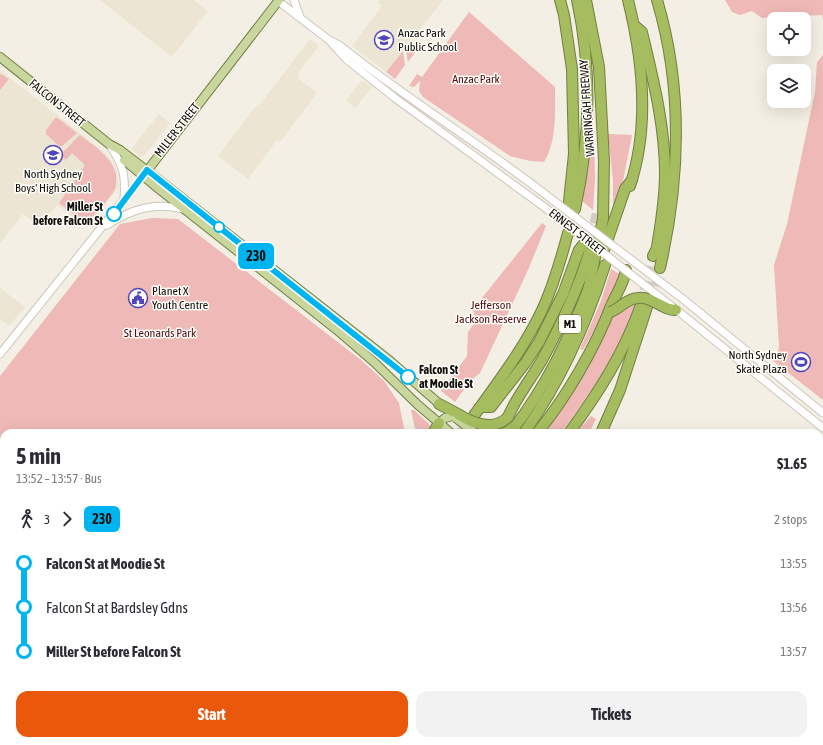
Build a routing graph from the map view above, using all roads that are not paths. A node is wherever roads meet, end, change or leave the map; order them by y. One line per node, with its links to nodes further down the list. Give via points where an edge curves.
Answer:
1 (278, 0): 8 (main road, ERNEST STREET); 13 (main road, MILLER STREET)
2 (294, 0): 8 (main road)
3 (560, 0): 4 (highway, WARRINGAH FREEWAY, via 572,69 574,154 569,201 575,209 584,156 587,106 586,58)
4 (577, 0)
5 (586, 0): 17 (highway, WARRINGAH FREEWAY / M1, via 598,67 604,161)
6 (628, 0): 9 (highway, WARRINGAH FREEWAY)
7 (657, 0): 9 (highway, WARRINGAH FREEWAY, via 672,73 675,156 670,213 656,263 665,183 662,129 642,32)
8 (303, 20): 10 (main road, ERNEST STREET)
9 (634, 25): 14 (highway, WARRINGAH FREEWAY, via 641,67 642,108 640,142)
10 (329, 40): 21 (main road, ERNEST STREET, bridge, via 346,59 395,98); 22 (main road, ERNEST STREET, bridge, via 499,159)
11 (0, 57): 12 (main road, FALCON STREET)
12 (112, 146): 13 (main road, FALCON STREET); 15 (main road, via 124,173)
13 (145, 173): 15 (main road, MILLER STREET); 16 (main road, FALCON STREET); 32 (main road, FALCON STREET, via 389,360)
14 (632, 180): 18 (highway, WARRINGAH FREEWAY); 26 (highway, WARRINGAH FREEWAY, via 625,189)
15 (124, 200): 19 (main road, MILLER STREET)
16 (186, 210): 19 (main road, via 154,205 124,215); 41 (main road, FALCON STREET, via 348,339)
17 (601, 210): 26 (highway, WARRINGAH FREEWAY, via 603,219); 38 (highway, WARRINGAH FREEWAY / M1, via 589,272 568,328 548,368)
18 (618, 222)
19 (101, 228): 31 (main road, MILLER STREET)
20 (568, 233): 33 (highway, M1, via 556,277 542,309 520,350)
21 (587, 240): 22 (main road, bridge, via 594,238); 25 (main road, ERNEST STREET, bridge); 33 (highway, via 576,258 548,326 530,356 491,407)
22 (607, 241): 25 (main road, bridge, via 623,259); 29 (main road, ERNEST STREET, bridge)
23 (589, 253): 38 (highway, via 574,298)
24 (605, 265): 45 (highway, M1, via 568,358)
25 (626, 270): 27 (main road, ERNEST STREET, bridge); 28 (highway)
26 (588, 291): 44 (highway, WARRINGAH FREEWAY, via 552,370)
27 (677, 310): 28 (highway, bridge, via 669,310 656,301 638,298 627,301); 30 (main road, ERNEST STREET)
28 (609, 313): 46 (highway, via 579,370)
29 (733, 342): 30 (main road); 35 (main road, ERNEST STREET)
30 (726, 350): 34 (main road, ERNEST STREET)
31 (0, 354)
32 (439, 404): 36 (highway)
33 (480, 407): 37 (highway, M1)
34 (802, 410): 39 (main road); 40 (main road, ERNEST STREET)
35 (823, 413)
36 (456, 416): 38 (highway, bridge, via 487,425); 41 (main road, via 445,418); 42 (main road, bridge)
37 (473, 417)
38 (510, 420): 43 (highway)
39 (823, 424)
40 (823, 428)
41 (445, 429)
42 (470, 429)
43 (505, 429)
44 (513, 429)
45 (527, 429)
46 (540, 429)
47 (572, 429): 48 (highway, via 596,396 647,305 620,390)
48 (602, 429)

